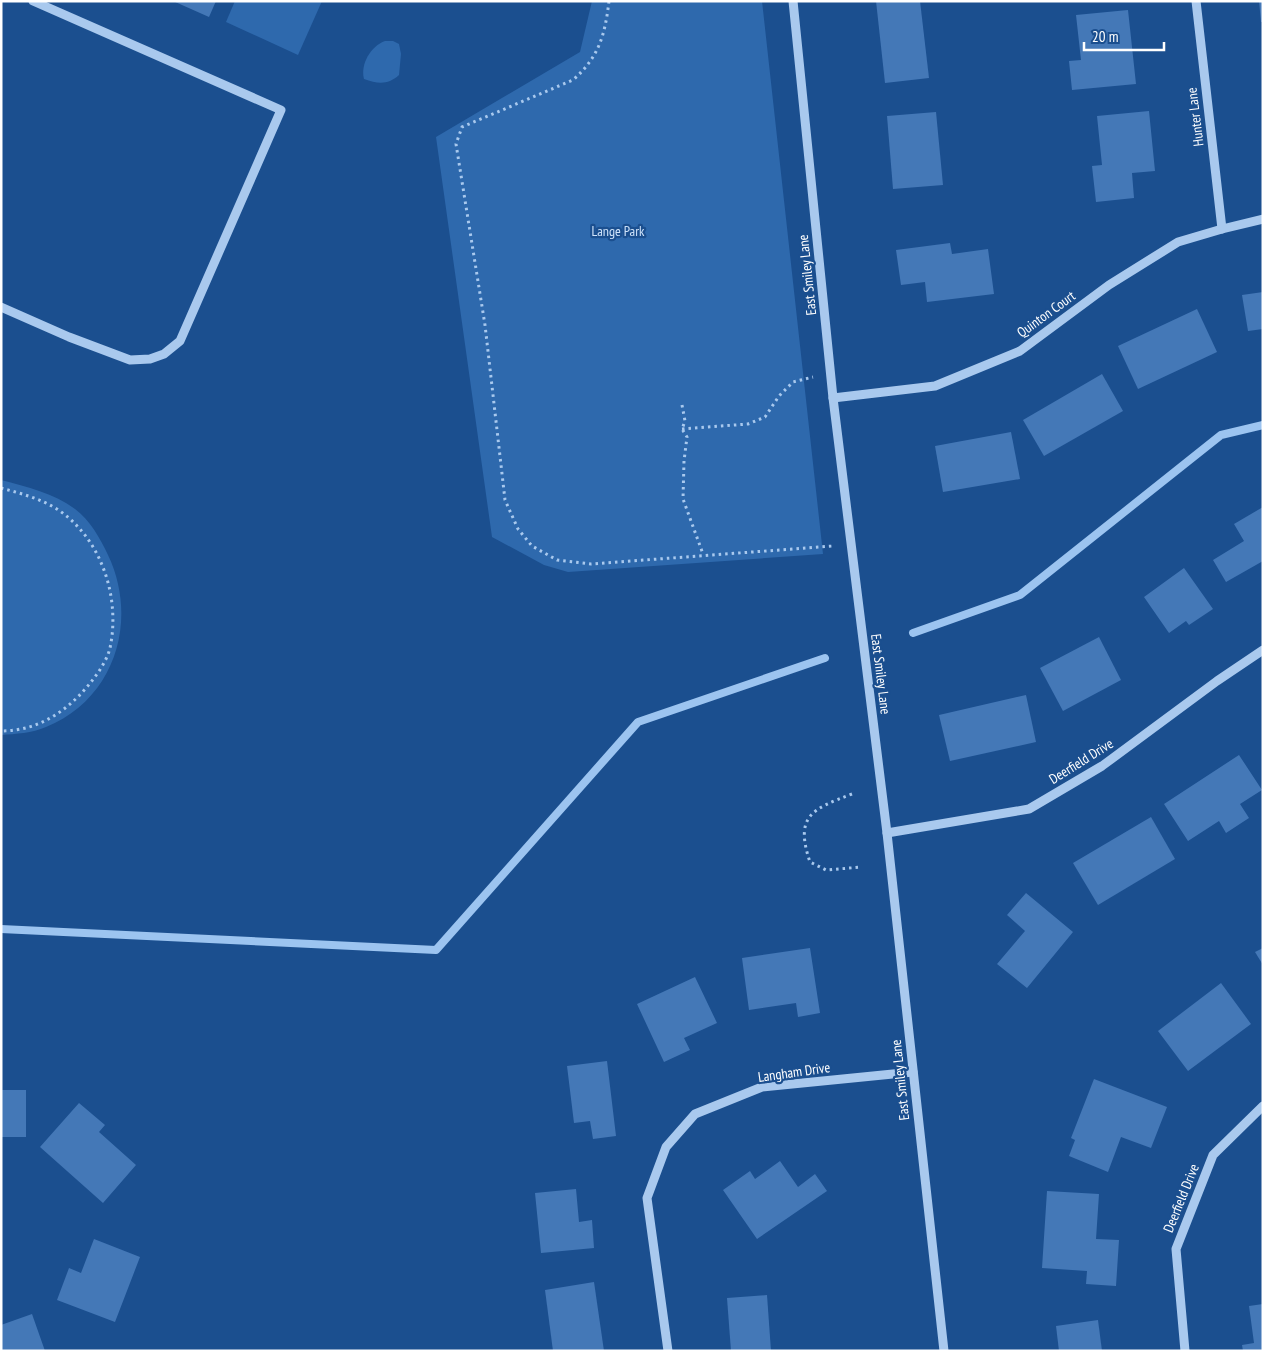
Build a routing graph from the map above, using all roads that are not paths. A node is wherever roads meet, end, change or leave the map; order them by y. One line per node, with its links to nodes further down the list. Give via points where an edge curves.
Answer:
1 (793, 1): 7 (street, East Smiley Lane)
2 (1196, 1): 5 (street, Hunter Lane)
3 (39, 3): 6 (street, via 281,110 180,341 164,354 130,360)
4 (1263, 219): 5 (street, Quinton Court)
5 (1222, 229): 7 (street, Quinton Court, via 1178,242 1109,285 1020,351 935,386)
6 (1, 307)
7 (833, 398): 9 (street, East Smiley Lane)
8 (1263, 650): 9 (street, Deerfield Drive, via 1102,766 1029,809)
9 (887, 833): 10 (street, East Smiley Lane)
10 (913, 1072): 12 (street, Langham Drive, via 762,1087 695,1114 666,1147 647,1198); 13 (street, East Smiley Lane)
11 (1263, 1106): 14 (street, Deerfield Drive, via 1212,1155 1176,1249)
12 (668, 1351)
13 (944, 1351)
14 (1184, 1351)

